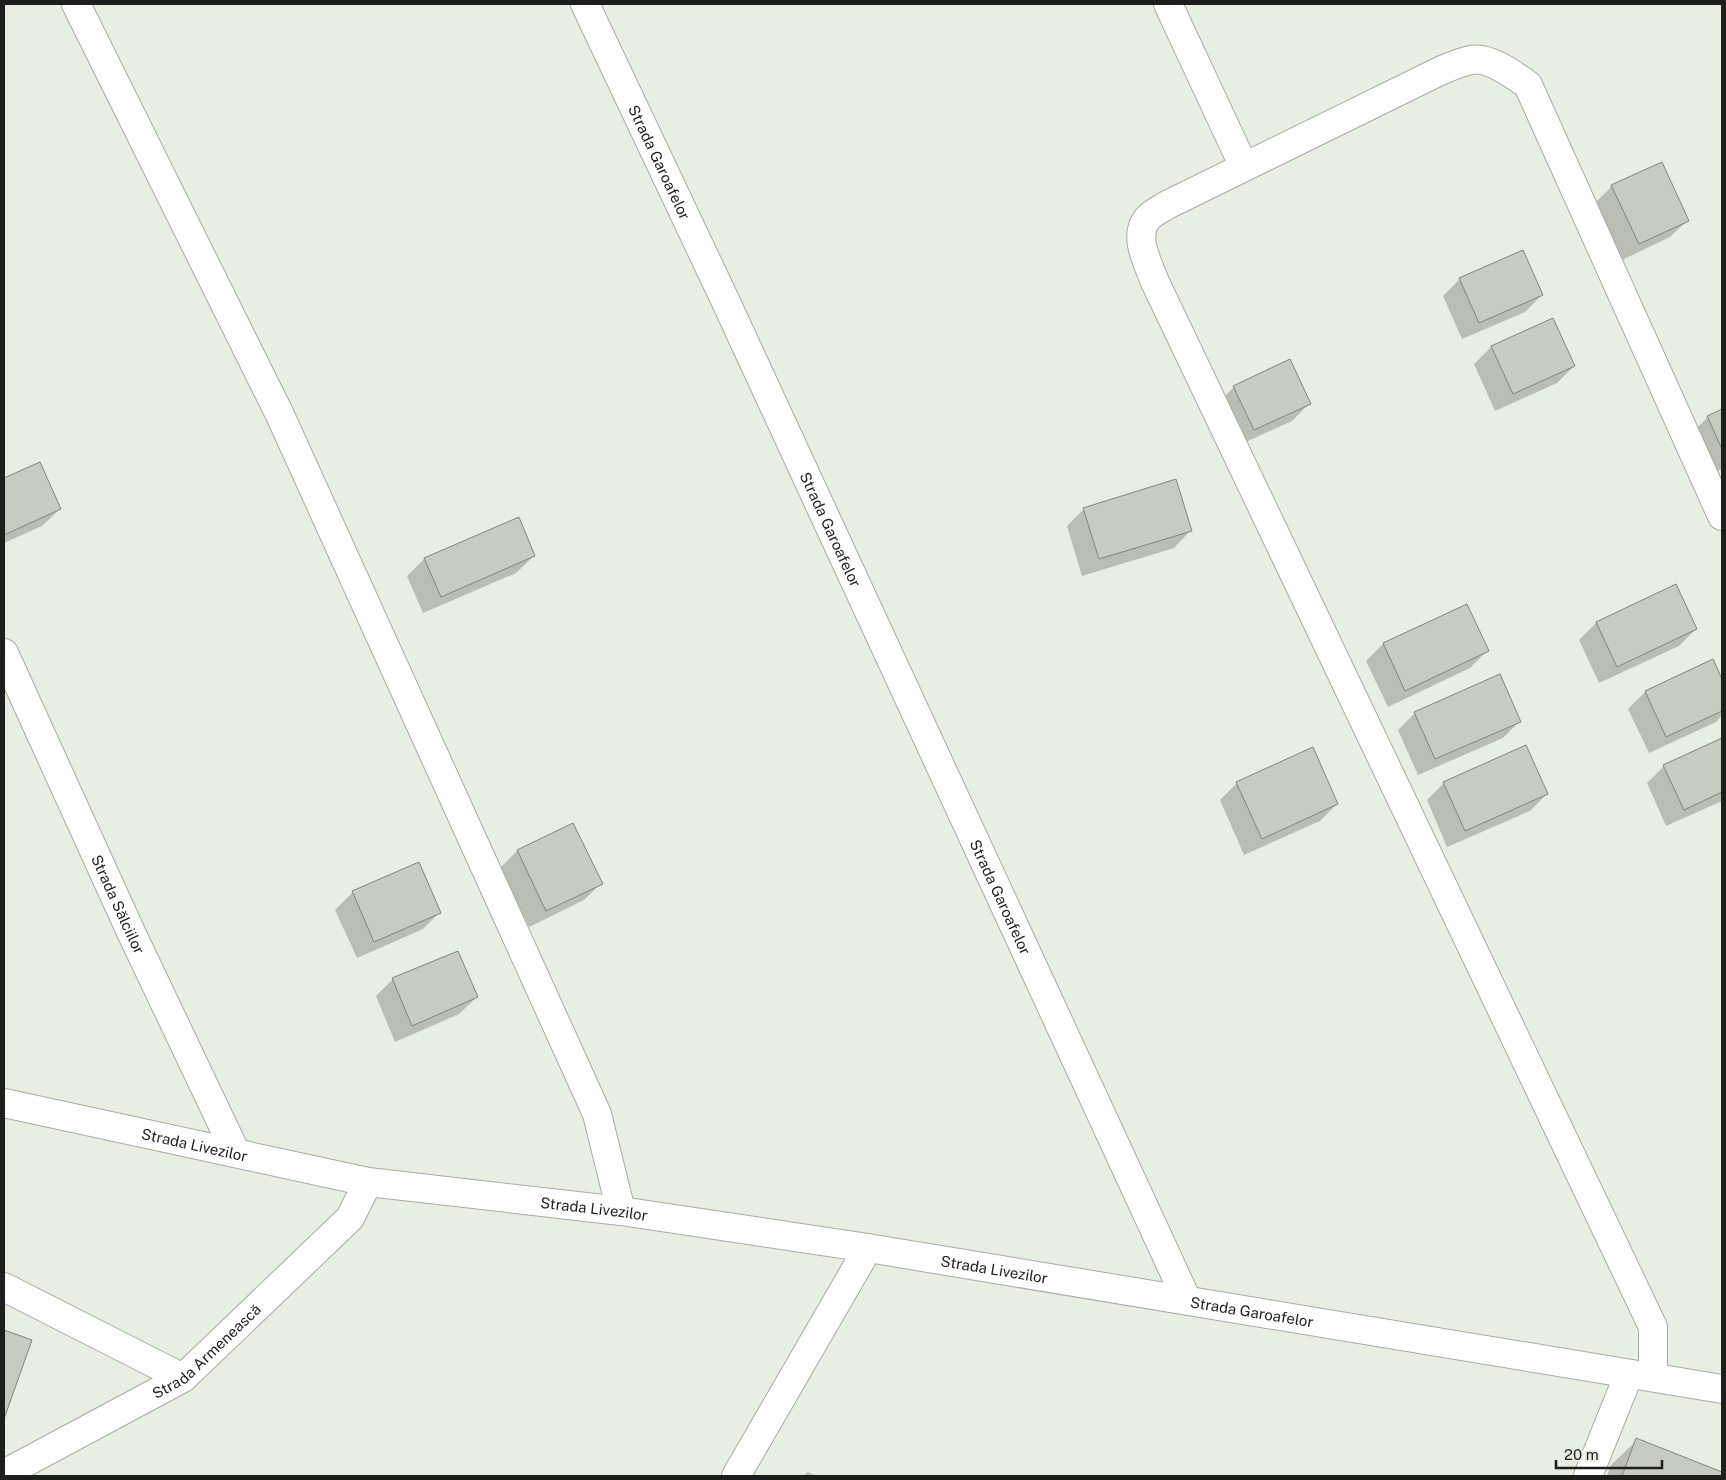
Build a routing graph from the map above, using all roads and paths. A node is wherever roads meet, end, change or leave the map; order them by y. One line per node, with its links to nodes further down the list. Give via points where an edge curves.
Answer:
1 (76, 4): 10 (street, via 280,415 597,1114)
2 (585, 4): 13 (street, Strada Garoafelor)
3 (1168, 4): 4 (street)
4 (1244, 167): 5 (street, via 1456,65 1473,59 1511,72 1528,85); 14 (street, via 1166,205 1148,218 1140,232 1144,251 1155,282 1653,1327)
5 (1722, 516)
6 (4, 653): 8 (street, Strada Sălciilor)
7 (4, 1103): 8 (street, Strada Livezilor)
8 (236, 1153): 9 (street, Strada Livezilor)
9 (368, 1182): 10 (street, Strada Livezilor); 15 (street, Strada Armenească, via 350,1218)
10 (621, 1211): 11 (street, Strada Livezilor)
11 (868, 1248): 13 (street, Strada Livezilor); 18 (street)
12 (4, 1287): 15 (street)
13 (1187, 1300): 14 (street, Strada Garoafelor)
14 (1641, 1376): 16 (street, Strada Garoafelor); 19 (street)
15 (183, 1378): 17 (street, Strada Armenească)
16 (1722, 1389)
17 (4, 1474)
18 (736, 1476)
19 (1588, 1476)

